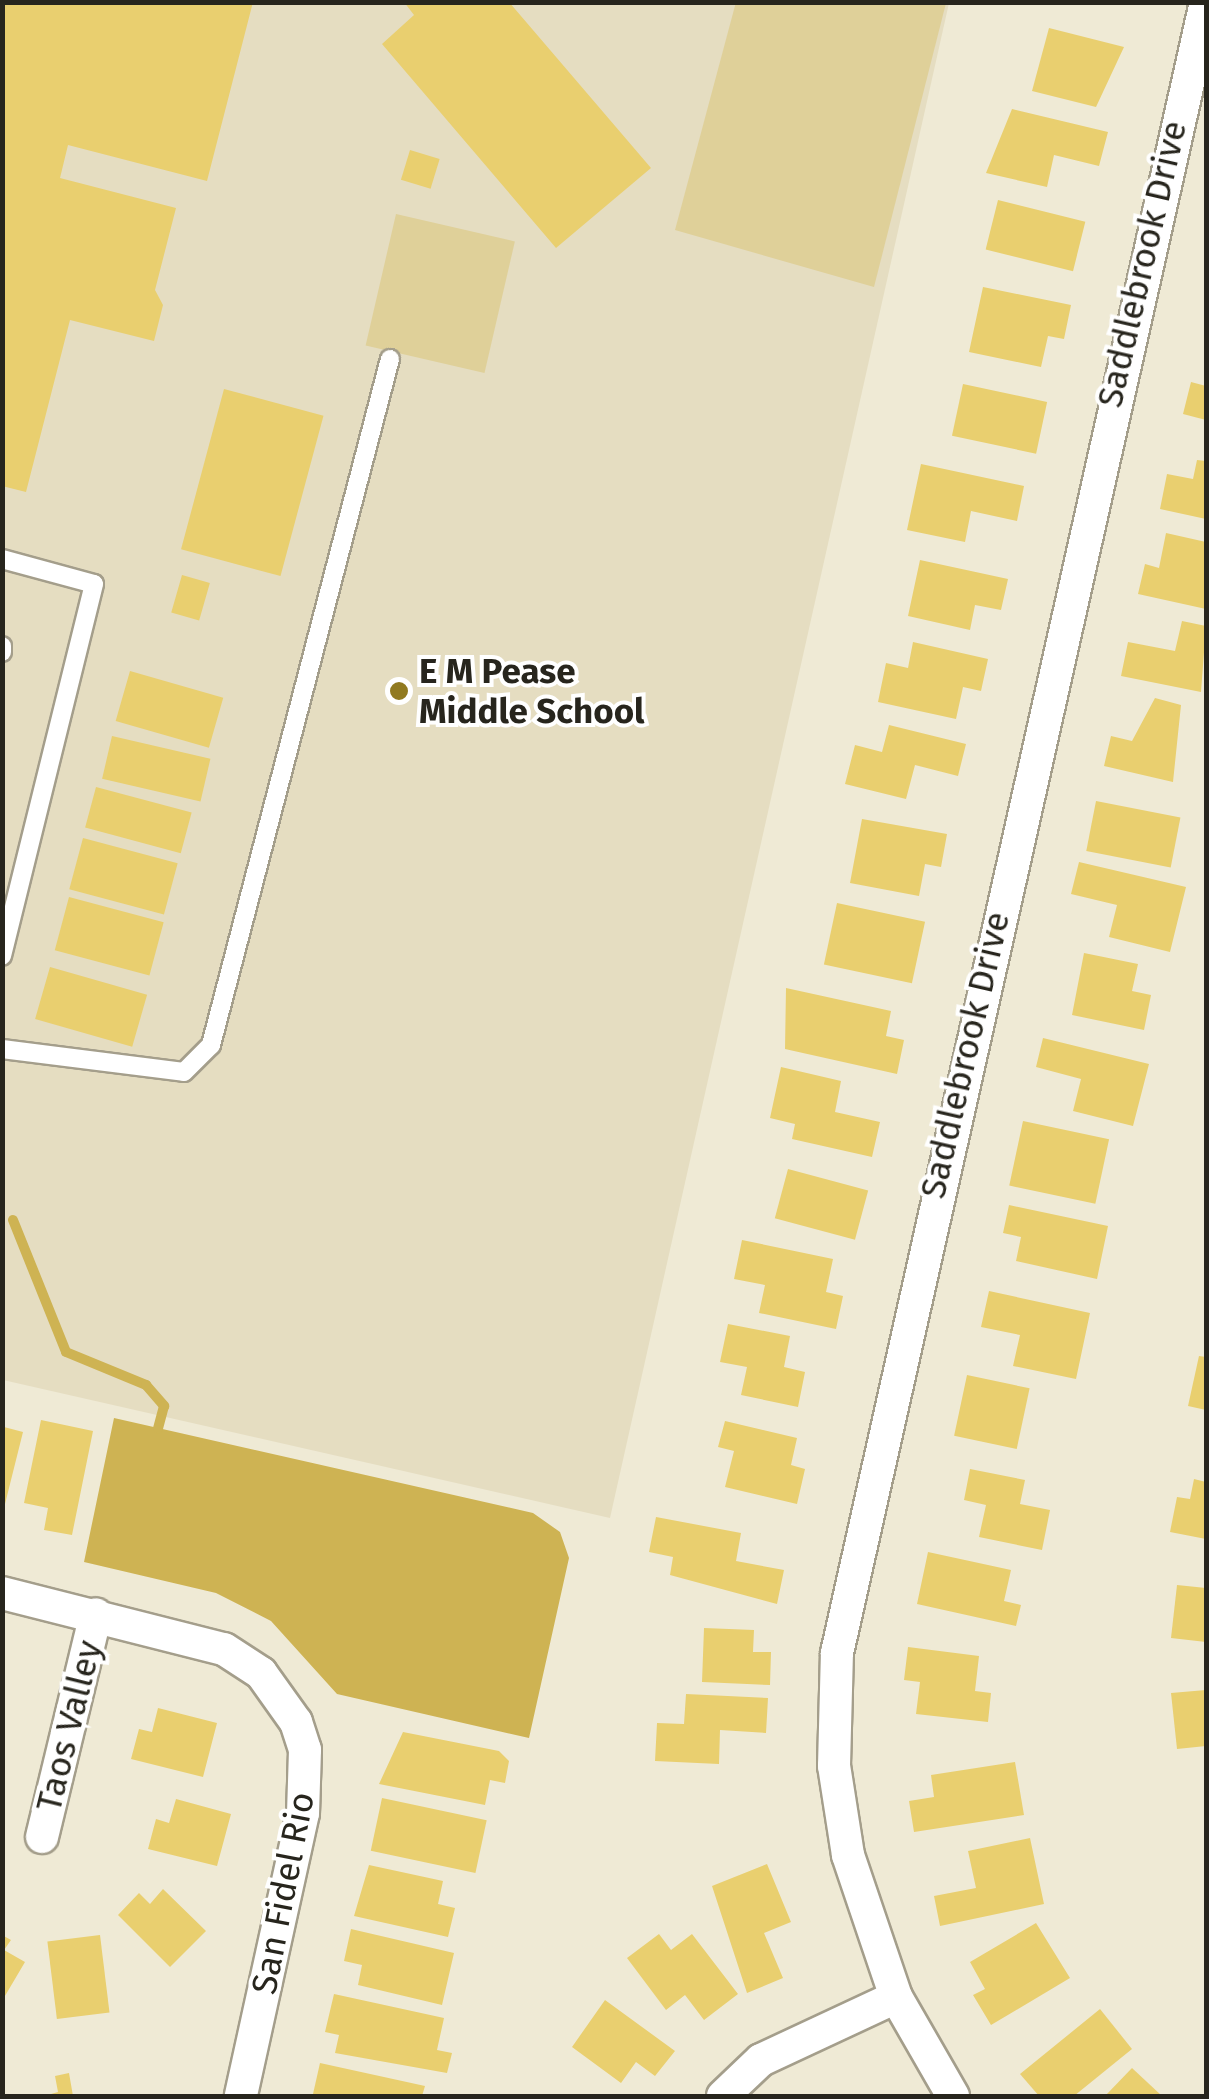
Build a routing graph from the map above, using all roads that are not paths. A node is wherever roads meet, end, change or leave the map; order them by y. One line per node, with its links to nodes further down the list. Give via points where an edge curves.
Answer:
1 (1206, 2): 9 (street, Saddlebrook Drive, via 837,1653 840,1811)
2 (390, 359): 5 (lane, via 211,1044 184,1072)
3 (2, 559): 4 (lane, via 94,584)
4 (2, 956)
5 (2, 1049)
6 (2, 1593): 7 (street, San Fidel Rio)
7 (96, 1614): 8 (street, Taos Valley); 10 (street, San Fidel Rio, via 198,1638 245,1661 282,1696 305,1750 303,1812)
8 (42, 1837)
9 (896, 1997): 11 (street, via 760,2060); 12 (street, Saddlebrook Drive)
10 (240, 2096)
11 (723, 2096)
12 (953, 2096)

